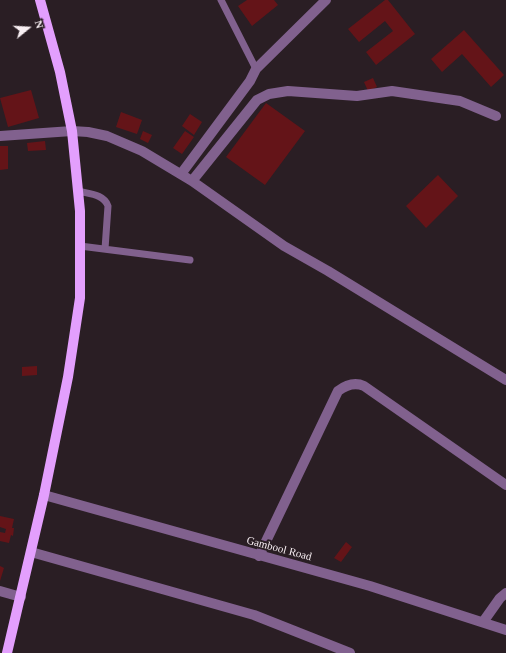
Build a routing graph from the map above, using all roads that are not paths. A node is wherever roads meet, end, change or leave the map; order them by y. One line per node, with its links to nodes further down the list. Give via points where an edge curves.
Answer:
1 (221, 0): 4 (lane)
2 (326, 0): 4 (street)
3 (42, 1): 6 (main road)
4 (256, 69): 8 (street, via 250,81)
5 (496, 116): 9 (street, via 460,101 392,91 357,96 288,91 269,94 257,100)
6 (72, 131): 7 (street); 8 (street, via 107,136 142,151); 10 (main road)
7 (0, 136)
8 (181, 174): 9 (street)
9 (192, 181): 14 (street, via 284,246)
10 (78, 191): 11 (main road); 12 (lane, via 107,201)
11 (80, 246): 12 (lane); 16 (main road, via 79,305 68,377)
12 (105, 250): 13 (lane)
13 (190, 260)
14 (506, 380)
15 (506, 485): 18 (street, via 364,386 345,386 338,391)
16 (44, 496): 17 (main road); 18 (street, Gambool Road)
17 (31, 552): 21 (main road); 25 (street, via 254,615)
18 (259, 556): 22 (street, Gambool Road, via 370,586)
19 (0, 591): 21 (street)
20 (506, 593): 22 (street)
21 (21, 597): 24 (main road)
22 (483, 622): 23 (street, Gambool Road)
23 (506, 630)
24 (7, 653)
25 (350, 653)

